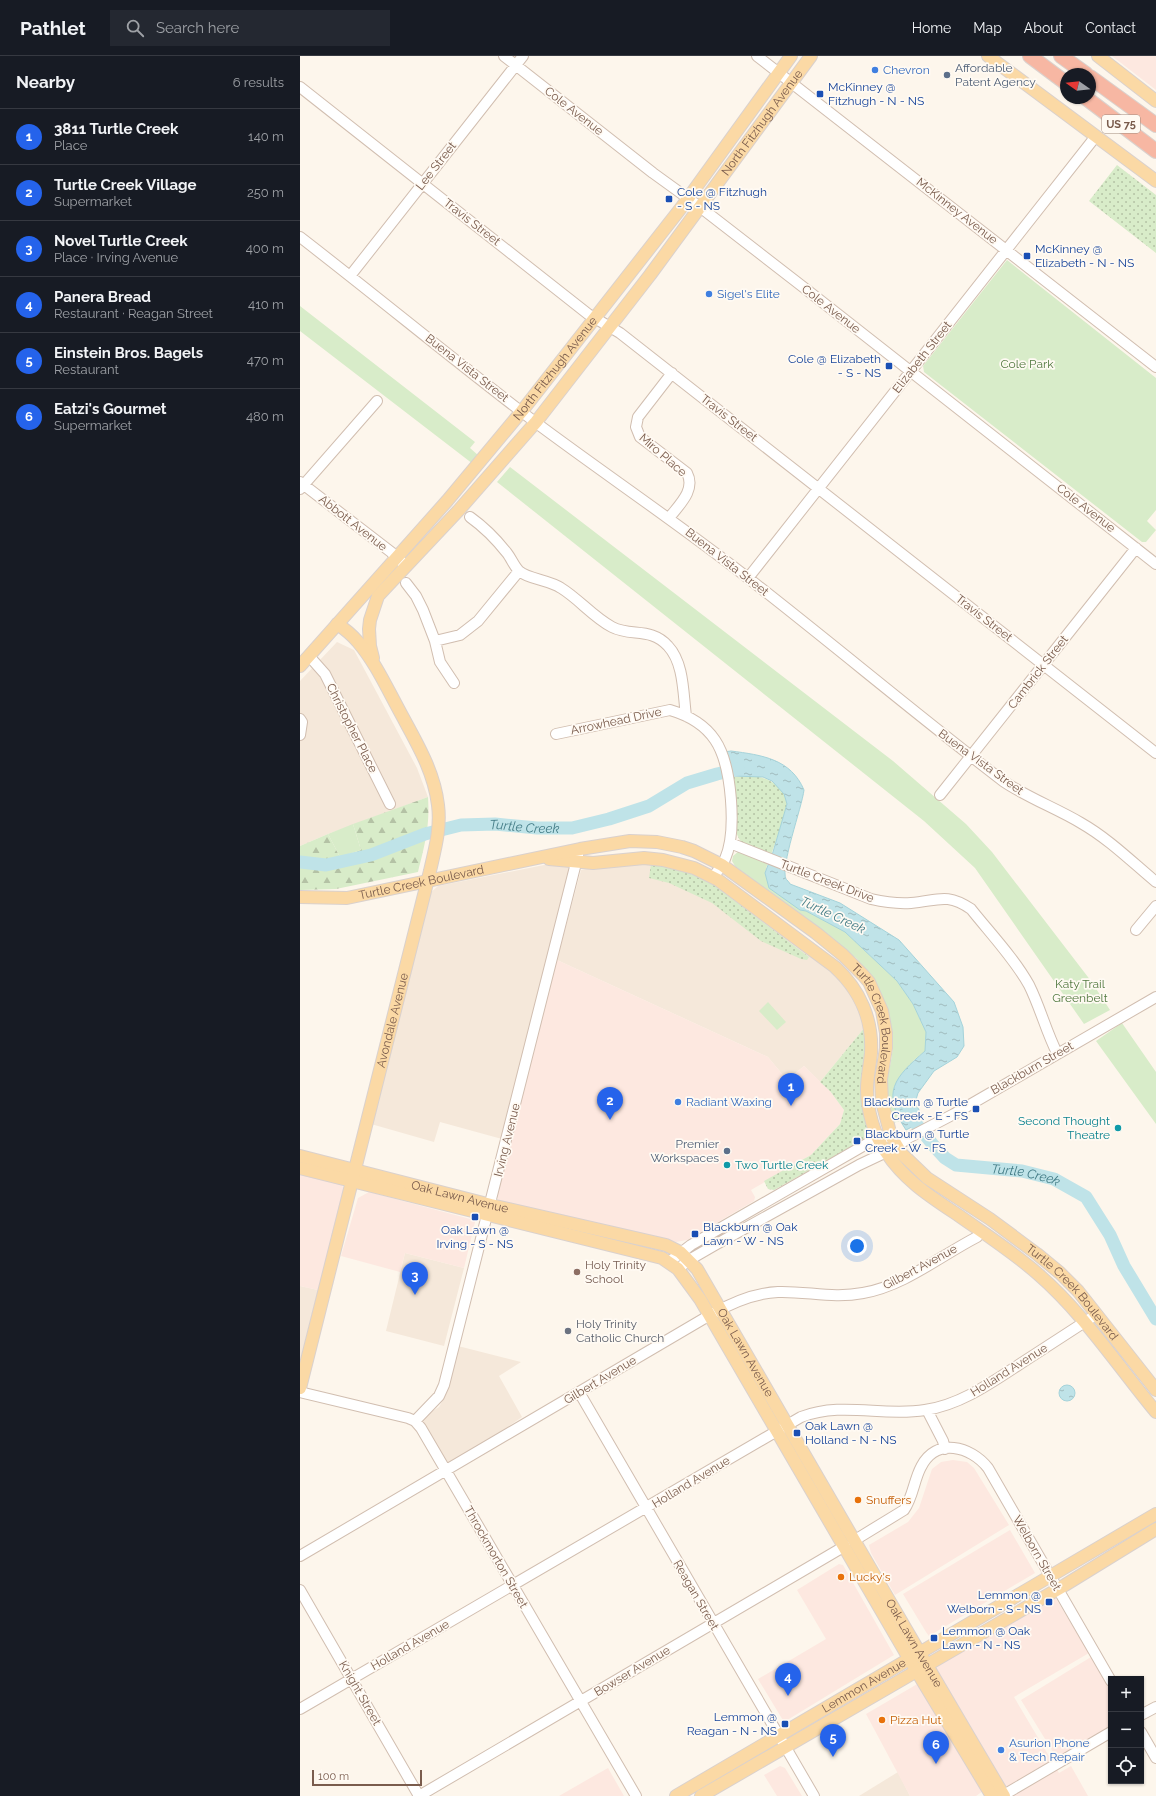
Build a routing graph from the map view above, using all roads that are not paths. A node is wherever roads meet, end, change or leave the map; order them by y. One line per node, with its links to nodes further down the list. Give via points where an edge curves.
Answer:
1 (504, 56): 10 (street, Cole Avenue)
2 (522, 56): 10 (street, Lee Street)
3 (757, 56): 12 (street, McKinney Avenue)
4 (791, 56): 12 (main road, North Fitzhugh Avenue)
5 (811, 56): 15 (main road, North Fitzhugh Avenue)
6 (988, 56): 20 (main road)
7 (1030, 56): 13 (highway)
8 (1098, 56): 17 (main road)
9 (1064, 57): 11 (highway)
10 (515, 65): 23 (street, Lee Street); 24 (street, Cole Avenue)
11 (1078, 68)
12 (778, 73): 15 (street, McKinney Avenue); 24 (main road, North Fitzhugh Avenue)
13 (1060, 78)
14 (1096, 81): 19 (highway, US 75)
15 (791, 82): 25 (main road, North Fitzhugh Avenue); 27 (street, McKinney Avenue)
16 (300, 88): 23 (street, Travis Street)
17 (1156, 101)
18 (1094, 104): 21 (highway, US 75)
19 (1156, 125)
20 (1096, 136): 22 (main road); 27 (street, Elizabeth Street)
21 (1156, 150)
22 (1156, 181)
23 (423, 184): 28 (street, Lee Street); 29 (street, Travis Street)
24 (688, 199): 25 (street, Cole Avenue); 29 (main road, North Fitzhugh Avenue)
25 (700, 207): 30 (main road, North Fitzhugh Avenue); 32 (street, Cole Avenue)
26 (300, 237): 28 (street, Buena Vista Street)
27 (1006, 250): 31 (street, McKinney Avenue); 32 (street, Elizabeth Street)
28 (350, 276): 35 (street, Buena Vista Street)
29 (596, 318): 30 (street, Travis Street); 35 (main road, North Fitzhugh Avenue)
30 (610, 326): 33 (street, Travis Street); 36 (main road, North Fitzhugh Avenue)
31 (1156, 367)
32 (911, 372): 38 (street, Elizabeth Street); 43 (street, Cole Avenue)
33 (672, 373): 38 (street, Travis Street); 42 (street, Miro Place, via 638,417 636,427 640,437 690,478 690,489)
34 (377, 402): 37 (street)
35 (522, 411): 36 (street, Buena Vista Street); 39 (main road, North Fitzhugh Avenue)
36 (536, 422): 40 (main road, North Fitzhugh Avenue); 42 (street, Buena Vista Street)
37 (301, 485): 44 (street, Abbott Avenue)
38 (819, 489): 48 (street, Elizabeth Street); 55 (street, Travis Street)
39 (447, 501): 40 (main road); 44 (main road, North Fitzhugh Avenue)
40 (458, 511): 46 (main road, North Fitzhugh Avenue)
41 (470, 517): 47 (street, via 488,532)
42 (670, 518): 48 (street, Buena Vista Street)
43 (1136, 548): 45 (street, Cole Avenue); 55 (street, Cambrick Street)
44 (396, 557): 46 (street, Abbott Avenue); 51 (main road, North Fitzhugh Avenue)
45 (1156, 564)
46 (406, 566): 50 (main road, North Fitzhugh Avenue)
47 (519, 571): 52 (street, via 478,621 460,635); 58 (street, via 561,588 610,626 619,630 643,632 662,640 679,664)
48 (748, 578): 64 (street, Buena Vista Street)
49 (406, 583): 52 (street, via 423,610)
50 (378, 596): 54 (main road, Avondale Avenue, via 369,629)
51 (337, 624): 53 (main road, North Fitzhugh Avenue); 54 (main road, Avondale Avenue, via 357,640)
52 (435, 641): 57 (street, via 440,662)
53 (309, 656): 56 (main road, North Fitzhugh Avenue); 66 (street, Christopher Place, via 325,674)
54 (374, 663): 74 (main road, Avondale Avenue, via 426,762 436,794 439,829)
55 (1044, 665): 63 (street, Travis Street); 64 (street, Cambrick Street)
56 (300, 666)
57 (454, 683)
58 (683, 693): 59 (street); 59 (street, via 678,703)
59 (678, 713): 61 (street, Arrowhead Drive); 68 (street, via 700,725 715,740 721,754 730,782)
60 (300, 719): 62 (street)
61 (556, 734)
62 (300, 735)
63 (1156, 753)
64 (970, 756): 65 (street, Cambrick Street); 76 (street, Buena Vista Street, via 1015,789 1082,824 1115,847)
65 (940, 795)
66 (390, 804)
67 (645, 841): 69 (main road, Turtle Creek Boulevard); 71 (main road); 73 (main road, Turtle Creek Boulevard, via 682,847)
68 (730, 844): 73 (street); 83 (street, Turtle Creek Drive, via 883,902 912,903 947,898 971,909 1022,974)
69 (580, 849): 70 (main road, Turtle Creek Boulevard); 72 (street, Irving Avenue)
70 (541, 858): 72 (main road, Turtle Creek Boulevard); 74 (main road, Turtle Creek Boulevard)
71 (644, 858): 72 (main road, Turtle Creek Boulevard); 75 (main road, Turtle Creek Boulevard, via 678,863)
72 (576, 863): 91 (street, Irving Avenue)
73 (722, 865): 75 (street); 80 (main road, Turtle Creek Boulevard)
74 (429, 875): 77 (main road, Turtle Creek Boulevard, via 347,898); 89 (main road, Avondale Avenue)
75 (713, 877): 81 (main road, Turtle Creek Boulevard)
76 (1156, 882)
77 (300, 897)
78 (1156, 906): 79 (street)
79 (1136, 930)
80 (830, 944): 81 (main road); 85 (main road, Turtle Creek Boulevard, via 863,975 874,991 882,1011 886,1048 881,1092)
81 (820, 955): 84 (main road, Turtle Creek Boulevard, via 849,981 859,996 867,1016 871,1040 867,1090)
82 (1156, 997): 83 (street, Blackburn Street)
83 (1057, 1053): 85 (street, Blackburn Street, via 947,1117 908,1138)
84 (878, 1139): 85 (street, Blackburn Street); 86 (main road, Turtle Creek Boulevard); 90 (street, Blackburn Street)
85 (894, 1142): 86 (street, Blackburn Street); 93 (main road, Turtle Creek Boulevard, via 927,1178)
86 (886, 1153): 92 (street, Blackburn Street); 95 (main road, Turtle Creek Boulevard, via 916,1187)
87 (300, 1156): 89 (main road, Oak Lawn Avenue)
88 (300, 1168): 89 (main road, Oak Lawn Avenue)
89 (353, 1176): 91 (main road, Oak Lawn Avenue); 103 (main road, Avondale Avenue)
90 (766, 1202): 92 (street); 97 (street, Blackburn Street)
91 (489, 1210): 94 (main road, Oak Lawn Avenue); 96 (main road, Oak Lawn Avenue); 109 (street, Irving Avenue, via 442,1392)
92 (771, 1213): 97 (street, Blackburn Street)
93 (990, 1219): 95 (main road); 100 (main road, Turtle Creek Boulevard, via 1051,1265)
94 (585, 1226): 96 (main road); 97 (main road, Oak Lawn Avenue, via 666,1245)
95 (981, 1231): 99 (street, Gilbert Avenue, via 977,1237 885,1287 842,1296 770,1292 749,1296); 101 (main road, Turtle Creek Boulevard, via 1040,1275)
96 (582, 1238): 98 (main road, Oak Lawn Avenue, via 649,1254)
97 (684, 1256): 98 (street, Blackburn Street); 99 (main road, Oak Lawn Avenue, via 697,1269)
98 (673, 1265): 99 (main road, Oak Lawn Avenue)
99 (715, 1312): 105 (street, Gilbert Avenue); 110 (main road, Oak Lawn Avenue)
100 (1097, 1314): 101 (street, Holland Avenue); 102 (main road, Turtle Creek Boulevard)
101 (1085, 1322): 106 (main road, Turtle Creek Boulevard); 107 (street, Holland Avenue, via 981,1389)
102 (1153, 1386): 106 (main road)
103 (300, 1388)
104 (300, 1392): 109 (street)
105 (579, 1392): 112 (street, Gilbert Avenue); 113 (street, Reagan Street)
106 (1140, 1392): 108 (main road, Turtle Creek Boulevard)
107 (927, 1410): 110 (street, Holland Avenue, via 881,1412 830,1409 812,1413); 111 (street)
108 (1156, 1412)
109 (414, 1421): 112 (street, Throckmorton Street, via 421,1428)
110 (782, 1428): 113 (street, Holland Avenue); 116 (main road, Oak Lawn Avenue)
111 (945, 1449): 116 (street, Bowser Avenue, via 931,1455 922,1465 904,1510); 118 (street, Welborn Street, via 962,1449 982,1460)
112 (446, 1471): 117 (street, Gilbert Avenue); 119 (street, Throckmorton Street)
113 (646, 1509): 119 (street, Holland Avenue); 122 (street, Reagan Street)
114 (1156, 1514): 118 (main road, Lemmon Avenue)
115 (1156, 1529): 120 (main road, Lemmon Avenue)
116 (850, 1543): 122 (street, Bowser Avenue); 123 (main road, Oak Lawn Avenue)
117 (300, 1556)
118 (1051, 1576): 120 (street, Welborn Street); 123 (main road, Lemmon Avenue)
119 (512, 1586): 126 (street, Holland Avenue); 127 (street, Throckmorton Street)
120 (1058, 1589): 124 (main road, Lemmon Avenue); 125 (street, Welborn Street)
121 (300, 1590): 126 (street, Knight Street)
122 (713, 1624): 127 (street, Bowser Avenue); 132 (street, Reagan Street)
123 (915, 1657): 124 (main road, Oak Lawn Avenue); 132 (main road, Lemmon Avenue)
124 (922, 1668): 134 (main road, Lemmon Avenue); 141 (main road, Oak Lawn Avenue)
125 (1109, 1676)
126 (352, 1679): 129 (street, Holland Avenue); 136 (street, Knight Street)
127 (580, 1702): 136 (street, Bowser Avenue); 137 (street, Throckmorton Street)
128 (1156, 1707): 130 (street)
129 (300, 1709)
130 (1144, 1713)
131 (1108, 1734): 141 (street)
132 (779, 1736): 134 (street, Reagan Street); 138 (main road, Lemmon Avenue)
133 (1144, 1737): 135 (street)
134 (785, 1747): 139 (main road, Lemmon Avenue); 140 (street, Reagan Street)
135 (1156, 1758)
136 (419, 1796)
137 (636, 1796)
138 (676, 1796)
139 (701, 1796)
140 (814, 1796)
141 (1000, 1796)

